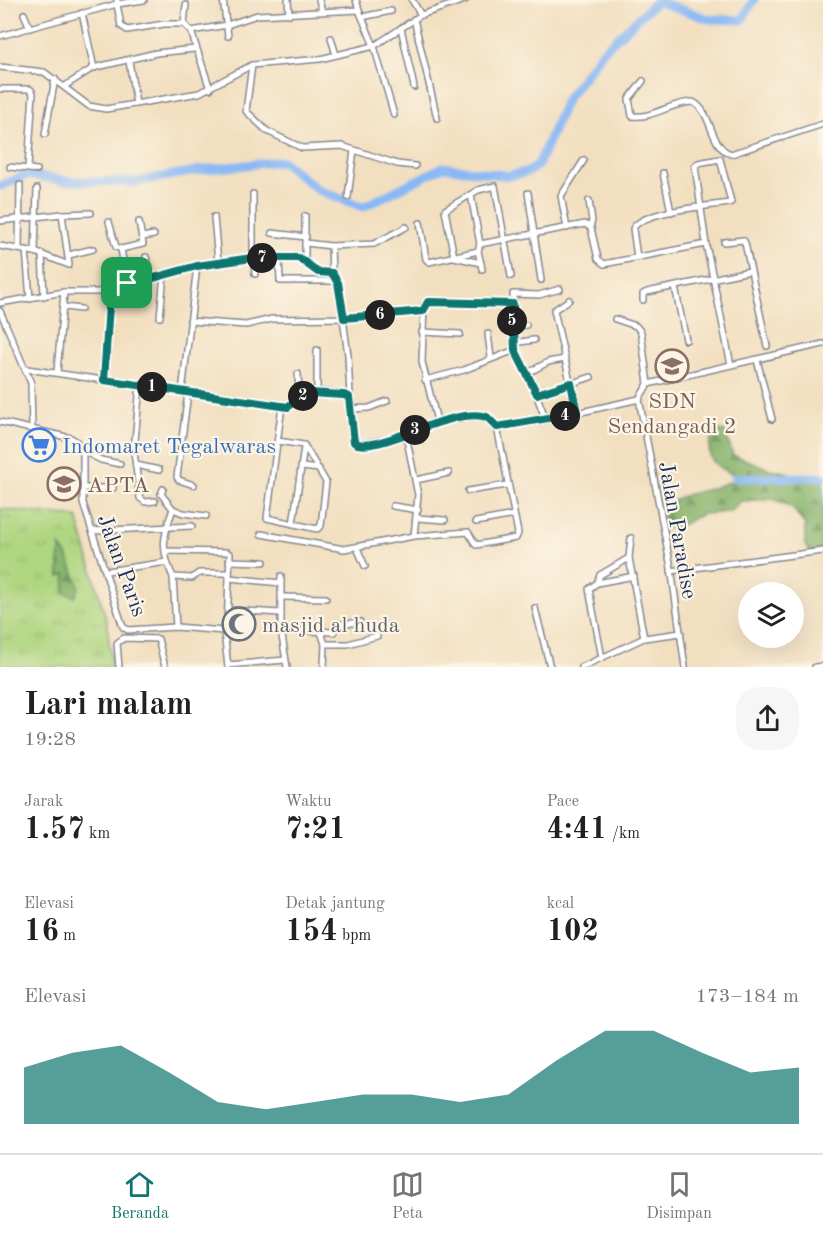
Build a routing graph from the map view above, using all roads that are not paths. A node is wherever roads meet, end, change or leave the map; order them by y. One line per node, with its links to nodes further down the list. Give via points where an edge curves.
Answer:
1 (144, 0): 8 (street)
2 (223, 0): 21 (street)
3 (288, 0): 16 (street)
4 (319, 0): 12 (street)
5 (356, 0): 11 (street)
6 (412, 0): 17 (street)
7 (465, 0): 9 (street)
8 (117, 2): 14 (street); 20 (street, via 124,30)
9 (446, 3): 17 (street)
10 (186, 5): 20 (street)
11 (359, 10): 12 (street); 18 (street)
12 (322, 11): 16 (street)
13 (391, 11): 18 (street)
14 (82, 13): 22 (street); 34 (street)
15 (24, 14): 22 (street)
16 (289, 14): 21 (street, via 257,15)
17 (421, 15): 19 (street)
18 (362, 18): 28 (street)
19 (414, 19): 23 (street); 42 (street)
20 (184, 24): 24 (street)
21 (227, 25): 24 (street); 26 (street)
22 (30, 28): 25 (street)
23 (401, 28): 28 (street); 38 (street)
24 (191, 31): 29 (street)
25 (0, 36)
26 (228, 36)
27 (331, 38): 30 (street)
28 (374, 46): 30 (street); 44 (street)
29 (195, 50): 31 (street, via 156,53); 40 (street)
30 (336, 55): 32 (street)
31 (129, 61): 34 (street); 41 (street)
32 (252, 65): 40 (street); 48 (street, via 246,111 260,126 302,148 328,145)
33 (0, 67): 35 (street, via 32,69)
34 (94, 68): 37 (street)
35 (55, 79): 37 (street); 47 (street)
36 (643, 81): 46 (street, via 629,99 632,116 693,102 702,109 721,148 731,154)
37 (65, 86): 41 (street, via 89,106 106,109)
38 (414, 87)
39 (0, 89): 52 (street, via 30,89 33,93)
40 (210, 89): 41 (street)
41 (136, 104)
42 (434, 108): 43 (street); 45 (street)
43 (427, 110)
44 (394, 115)
45 (437, 118)
46 (823, 124)
47 (45, 134)
48 (354, 150): 50 (street); 60 (street)
49 (584, 160): 76 (street, via 561,196)
50 (415, 166)
51 (10, 167): 52 (street)
52 (27, 168): 53 (street)
53 (38, 170)
54 (663, 173): 63 (street)
55 (20, 185): 69 (street)
56 (37, 189): 66 (street)
57 (528, 193): 78 (street)
58 (253, 194): 98 (street)
59 (471, 195): 81 (street, via 486,186 496,187); 87 (street); 96 (street, via 445,210)
60 (348, 197)
61 (589, 201): 75 (street)
62 (700, 208): 62 (street, via 695,166 720,159 731,202); 63 (street); 84 (street)
63 (671, 212): 97 (street, via 640,220 633,227)
64 (91, 213): 65 (street)
65 (62, 214): 66 (street); 94 (street)
66 (36, 216): 69 (street); 92 (street)
67 (305, 216): 82 (street)
68 (214, 217): 101 (street)
69 (21, 220): 70 (street); 88 (street)
70 (0, 221)
71 (109, 222): 90 (street)
72 (139, 222): 80 (street)
73 (420, 223): 96 (street, via 427,261)
74 (406, 227): 86 (street, via 374,244)
75 (590, 227): 76 (street, via 585,224); 97 (street, via 600,263)
76 (567, 228): 78 (street)
77 (272, 233): 82 (street)
78 (534, 234): 81 (street); 111 (street)
79 (154, 235): 80 (street)
80 (142, 237): 90 (street, via 142,244)
81 (504, 239): 87 (street); 107 (street)
82 (306, 240): 86 (street); 100 (street)
83 (724, 242): 103 (street, via 744,241)
84 (706, 244): 97 (street); 109 (street)
85 (0, 246): 88 (street)
86 (331, 246): 104 (street)
87 (479, 247): 96 (street); 96 (street, via 481,266)
88 (18, 249): 91 (street)
89 (93, 249): 94 (street)
90 (120, 249): 112 (street)
91 (26, 250): 92 (street); 118 (street)
92 (35, 252): 93 (street)
93 (42, 254): 94 (street, via 68,265); 117 (street)
94 (69, 255)
95 (146, 257): 108 (street)
96 (454, 257)
97 (638, 257)
98 (253, 258): 99 (street); 101 (street); 106 (street)
99 (279, 258): 100 (street); 110 (street, via 280,281)
100 (305, 261): 104 (street, via 318,272)
101 (218, 262): 102 (street)
102 (197, 266): 105 (street); 131 (street)
103 (750, 271): 109 (street); 141 (street)
104 (332, 273): 110 (street)
105 (164, 274): 108 (street); 127 (street)
106 (255, 274)
107 (511, 276)
108 (151, 277): 112 (street)
109 (712, 278): 113 (street); 146 (street)
110 (337, 280): 128 (street)
111 (541, 280)
112 (127, 283): 115 (street)
113 (675, 287): 120 (street, via 647,292); 138 (street)
114 (560, 289): 122 (street, via 533,295 514,292)
115 (110, 290): 116 (street); 152 (street)
116 (64, 292): 117 (street); 123 (street)
117 (44, 296): 118 (street)
118 (30, 299): 121 (street)
119 (569, 300): 144 (street, via 554,310)
120 (643, 300)
121 (0, 303)
122 (513, 304): 126 (street, via 428,302); 133 (street)
123 (64, 307): 124 (street); 148 (street)
124 (81, 309)
125 (0, 311): 130 (street)
126 (423, 311): 128 (street); 134 (street)
127 (160, 317)
128 (344, 318): 131 (street, via 272,319 246,326); 161 (street)
129 (615, 319): 155 (street, via 636,326 641,332)
130 (2, 320): 147 (street)
131 (190, 321): 157 (street)
132 (526, 325): 133 (street)
133 (512, 327): 140 (street)
134 (422, 332): 135 (street); 153 (street)
135 (460, 334)
136 (488, 334): 143 (street)
137 (534, 340): 140 (street)
138 (686, 340)
139 (823, 344): 145 (street)
140 (514, 346): 143 (street); 149 (street)
141 (767, 346)
142 (317, 350): 158 (street)
143 (491, 357): 153 (street, via 456,373)
144 (565, 359): 149 (street, via 548,362); 154 (street)
145 (757, 360): 146 (street); 167 (street)
146 (731, 365): 155 (street)
147 (27, 369): 148 (street); 172 (street, via 33,398)
148 (57, 372): 152 (street)
149 (528, 373): 159 (street)
150 (298, 374): 160 (street)
151 (591, 377): 154 (street)
152 (104, 380): 156 (street)
153 (425, 380): 169 (street)
154 (571, 383): 159 (street); 166 (street)
155 (648, 384): 162 (street)
156 (140, 385): 157 (street); 178 (street)
157 (185, 392): 164 (street); 184 (street, via 177,477)
158 (317, 392): 160 (street); 161 (street)
159 (537, 394): 168 (street)
160 (299, 397): 164 (street, via 291,407)
161 (349, 397): 165 (street)
162 (639, 399): 166 (street); 215 (street, Jalan Paradise)
163 (387, 401): 165 (street, via 369,408)
164 (282, 406): 174 (street)
165 (349, 409): 173 (street, via 352,436 358,445)
166 (577, 413): 168 (street)
167 (772, 419)
168 (546, 420): 171 (street)
169 (437, 421): 171 (street, via 482,415); 173 (street)
170 (0, 422): 172 (street)
171 (497, 427): 185 (street)
172 (32, 429): 176 (street, via 71,438)
173 (406, 435): 183 (street)
174 (278, 441): 175 (street); 199 (street, via 267,515 270,521)
175 (304, 445): 179 (street); 180 (street)
176 (83, 451): 177 (street); 186 (street, Jalan Paris)
177 (120, 464)
178 (136, 465): 181 (street); 190 (street, via 140,498)
179 (302, 466): 180 (street); 199 (street)
180 (320, 469): 199 (street, via 327,486 321,526 318,529)
181 (159, 470)
182 (449, 474): 183 (street)
183 (416, 480): 193 (street)
184 (194, 485)
185 (507, 485): 189 (street); 194 (street)
186 (84, 488): 187 (street); 202 (street, Jalan Paris, via 83,503)
187 (113, 488)
188 (163, 489): 192 (street, via 161,494)
189 (468, 491)
190 (155, 501)
191 (393, 506): 193 (street)
192 (173, 509): 195 (street); 201 (street)
193 (418, 510): 196 (street)
194 (514, 515): 198 (street); 204 (street, via 518,533 513,539 476,545 468,532)
195 (206, 516)
196 (417, 518): 197 (street); 204 (street)
197 (445, 520)
198 (477, 522)
199 (293, 524)
200 (192, 526): 201 (street)
201 (164, 528): 202 (street); 207 (street)
202 (92, 531): 214 (street, Jalan Paris)
203 (261, 534): 206 (street)
204 (414, 536): 206 (street)
205 (631, 538): 209 (street)
206 (357, 548): 213 (street)
207 (166, 551): 210 (street, via 229,553); 211 (street)
208 (823, 551): 215 (street)
209 (629, 558): 217 (street); 219 (street, via 600,575)
210 (230, 561): 212 (street); 216 (street)
211 (167, 562): 214 (street); 218 (street)
212 (264, 562)
213 (365, 566)
214 (107, 571): 226 (street, Jalan Paris, via 123,627)
215 (671, 571): 230 (street, Jalan Paradise)
216 (229, 576): 218 (street, Jalan Paris, via 199,573 192,578); 220 (street, Jalan Paris, via 281,579); 223 (street)
217 (634, 576): 219 (street); 232 (street)
218 (173, 577): 226 (street, Jalan Paris)
219 (597, 583): 234 (street, via 589,589)
220 (282, 597): 221 (street); 224 (street)
221 (326, 598)
222 (535, 608): 242 (street)
223 (228, 610): 224 (street); 228 (street)
224 (281, 612): 227 (street)
225 (360, 622): 229 (street, via 336,624 335,632)
226 (176, 627): 228 (street, Jalan Paris)
227 (281, 630): 229 (street); 235 (street)
228 (224, 631): 236 (street)
229 (321, 632): 233 (street)
230 (681, 633): 232 (street); 244 (street, Jalan Paradise)
231 (377, 636): 233 (street, via 348,644)
232 (644, 638): 234 (street)
233 (325, 644): 241 (street)
234 (602, 658): 243 (street)
235 (285, 660): 236 (street); 240 (street)
236 (228, 666)
237 (823, 666): 245 (street)
238 (119, 667): 239 (street, via 117,643 124,638 158,639)
239 (165, 667)
240 (287, 667)
241 (323, 667)
242 (550, 667)
243 (582, 667)
244 (685, 667)
245 (815, 667)

